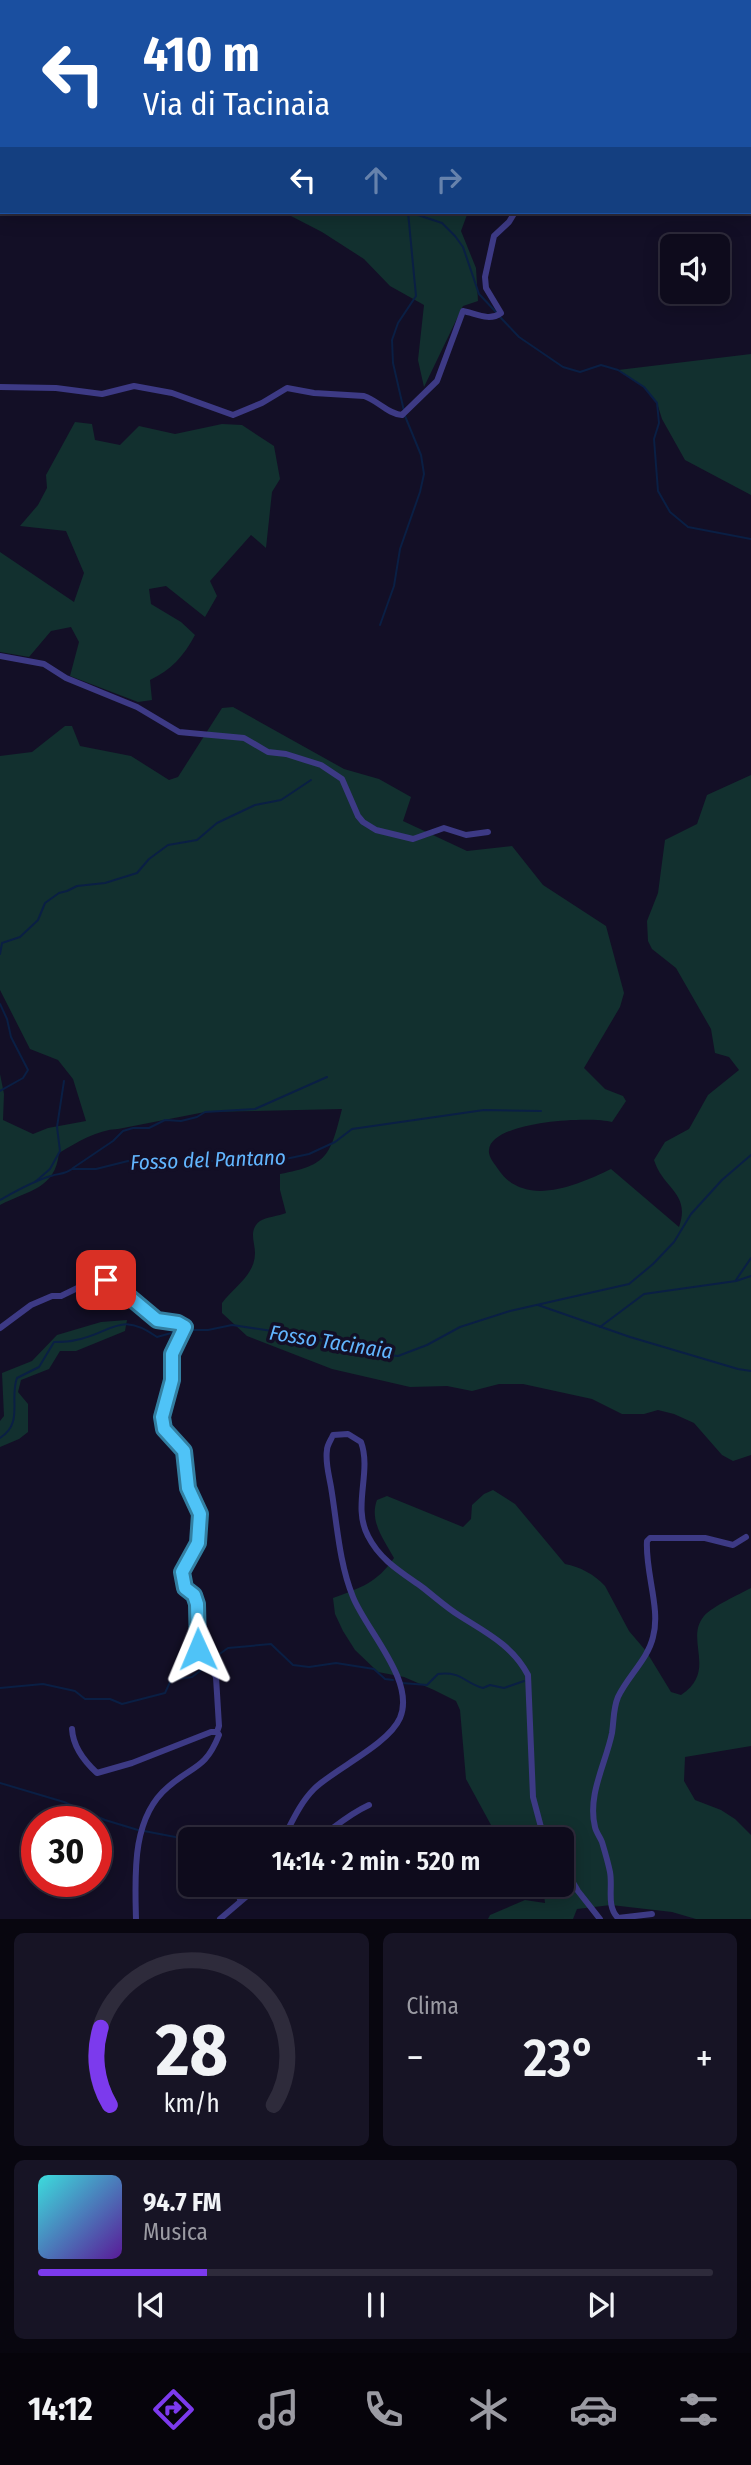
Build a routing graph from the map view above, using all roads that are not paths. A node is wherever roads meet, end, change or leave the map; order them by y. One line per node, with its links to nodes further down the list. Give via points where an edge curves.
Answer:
1 (514, 214): 2 (street, via 494,236 487,266 486,288 501,313 490,317 465,310 461,313 437,381 402,415 364,396 287,388 233,415 172,393 134,386 102,394)
2 (0, 387)
3 (0, 656): 4 (street, via 44,664 179,732 244,738 268,752 321,765 342,779 358,816 376,830 413,839 444,828 466,835)
4 (488, 832)
5 (0, 1328): 8 (street, via 31,1305 92,1279 106,1280 157,1320 178,1323 185,1329 172,1354 172,1380 162,1417 164,1429 184,1451 188,1488 200,1514 198,1543 182,1580 197,1604 198,1649 216,1677)
6 (746, 1537): 17 (street, via 733,1545 705,1538 650,1538 647,1542 653,1638 614,1708 594,1816 611,1880 613,1913 618,1918)
7 (72, 1729): 8 (street, via 82,1756 97,1773)
8 (217, 1732): 18 (street, via 213,1750 202,1765 154,1800 139,1843)
9 (369, 1805): 11 (street)
10 (289, 1827): 12 (street, via 314,1788 390,1731 403,1706 396,1671 353,1598 342,1556 327,1449 333,1435 348,1434 361,1441 365,1454 361,1514 374,1548 521,1660 528,1675 533,1797)
11 (335, 1827)
12 (541, 1827)
13 (574, 1884): 20 (street)
14 (241, 1897): 16 (street)
15 (245, 1897): 16 (street)
16 (237, 1903): 19 (street)
17 (650, 1916)
18 (136, 1919)
19 (220, 1919)
20 (600, 1919)

